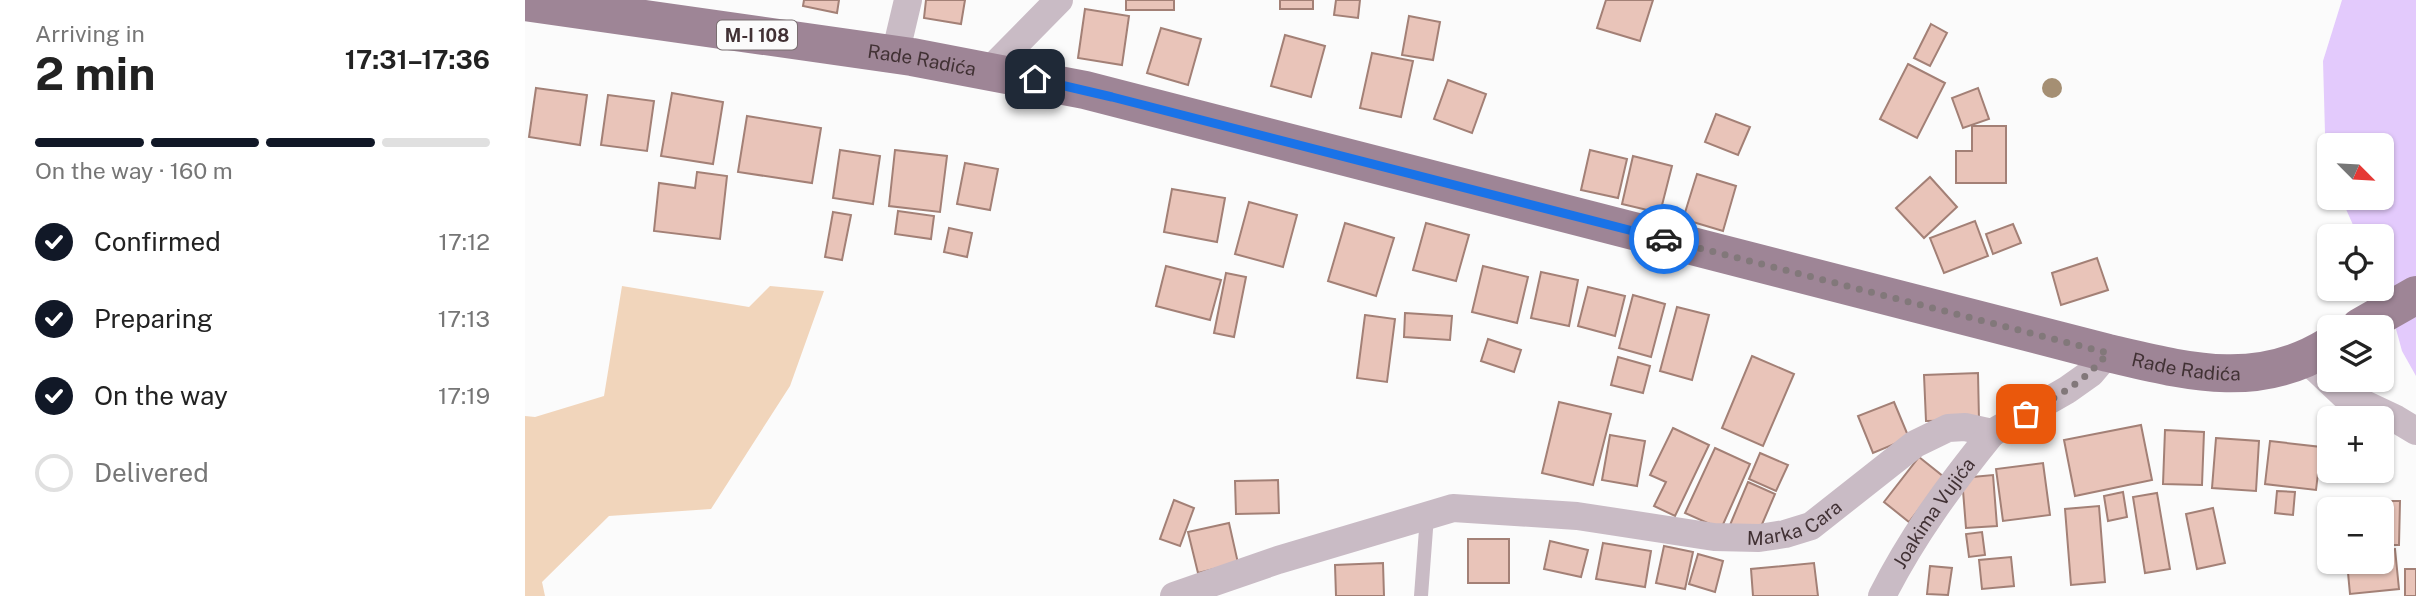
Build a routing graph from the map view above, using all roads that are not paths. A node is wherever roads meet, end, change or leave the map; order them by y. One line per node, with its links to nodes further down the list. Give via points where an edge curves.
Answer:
1 (908, 0): 4 (street)
2 (1059, 0): 5 (street)
3 (525, 2): 4 (main road, Rade Radića / M-I 108)
4 (895, 55): 5 (main road, Rade Radića / M-I 108)
5 (989, 71): 8 (main road, Rade Radića / M-I 108, via 1099,93)
6 (2416, 295): 7 (main road)
7 (2381, 315)
8 (2108, 353): 9 (main road, Rade Radića / M-I 108, via 2227,375 2283,368); 12 (street, via 2067,390)
9 (2317, 353)
10 (2342, 392): 11 (street)
11 (2416, 431)
12 (1992, 433): 13 (street, Marka Cara, via 1948,428 1915,444 1811,526 1759,538 1714,537 1577,516 1453,508); 16 (street, Joakima Vujića, via 1935,505)
13 (1427, 516): 14 (street, Marka Cara); 15 (lane)
14 (1174, 596)
15 (1421, 596)
16 (1882, 596)

